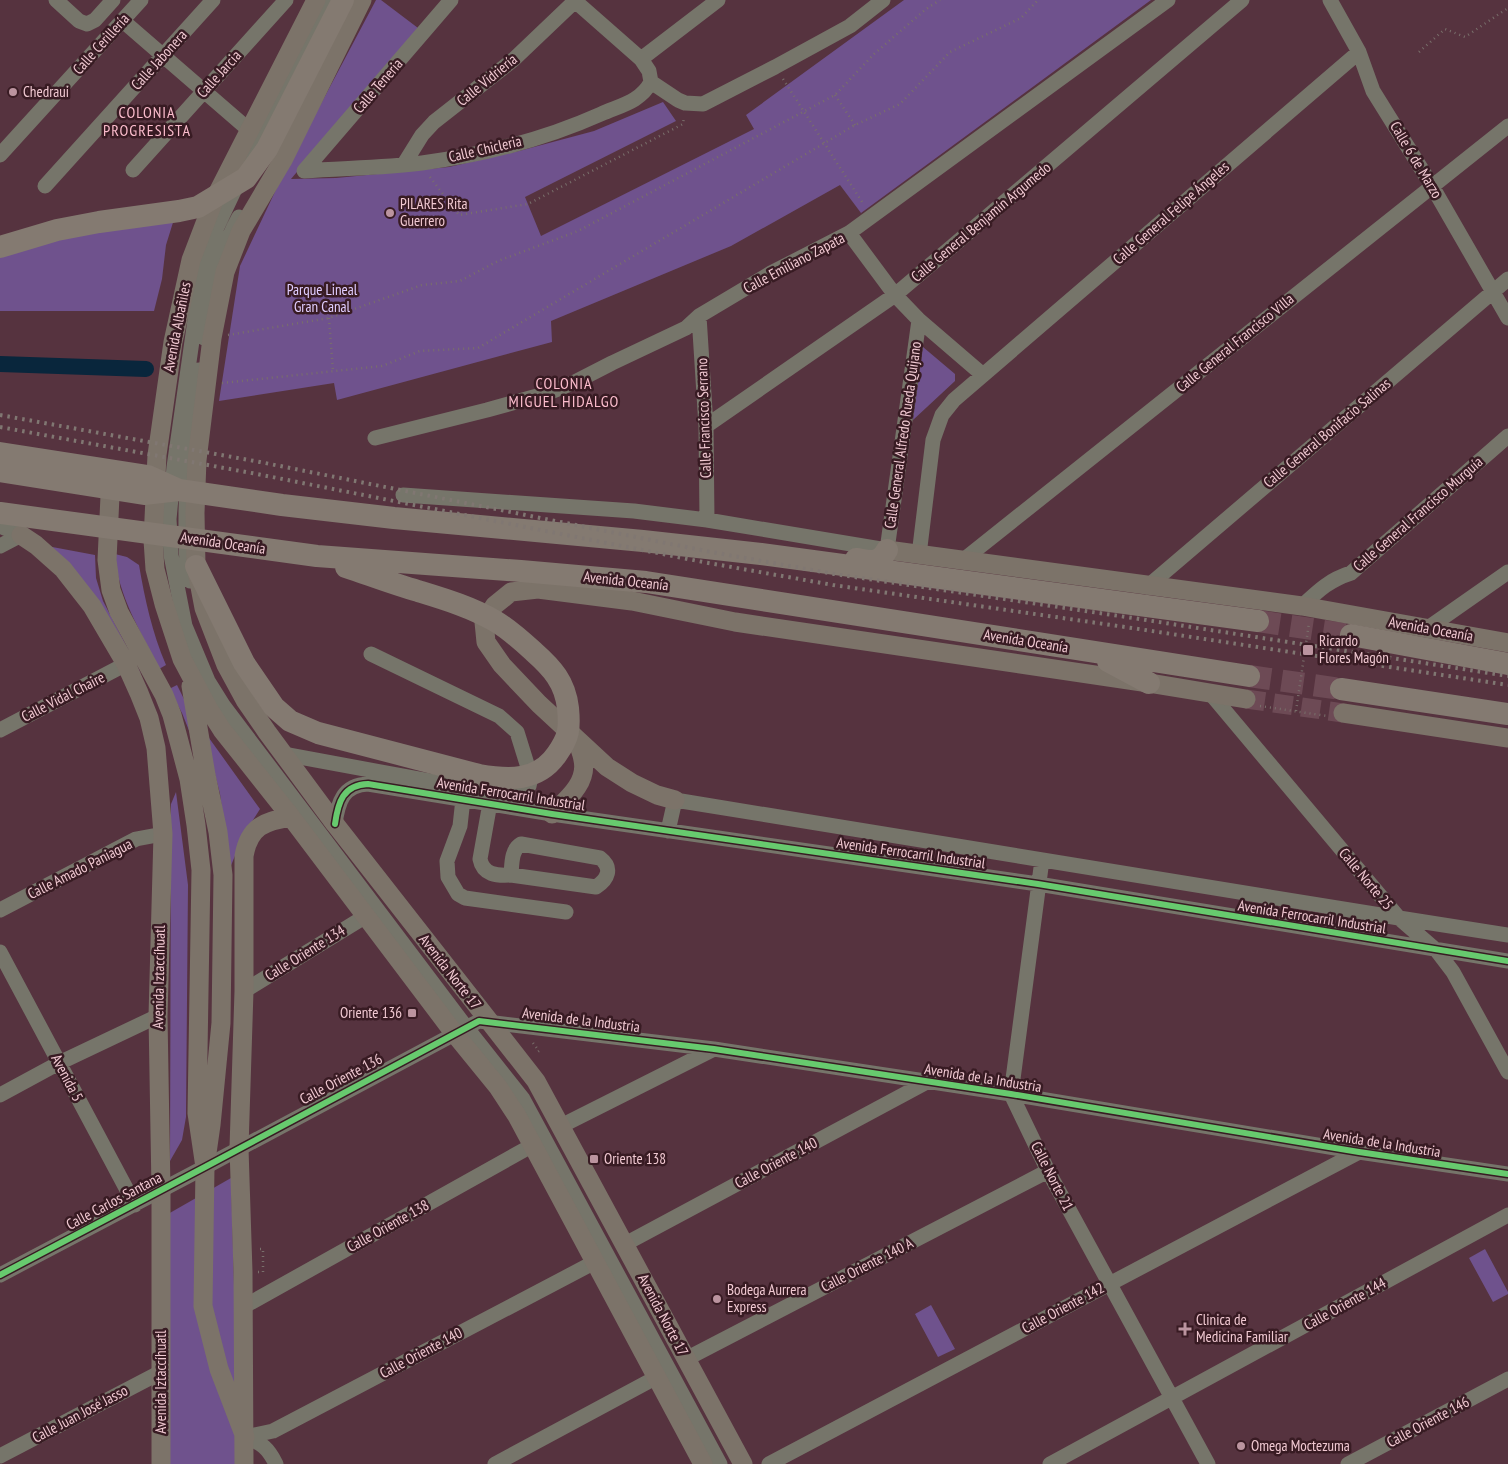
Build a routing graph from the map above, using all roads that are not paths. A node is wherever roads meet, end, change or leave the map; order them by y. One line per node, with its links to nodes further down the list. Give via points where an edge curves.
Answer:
1 (56, 0): 2 (street, via 79,21 87,24)
2 (113, 0)
3 (141, 0): 17 (street, Calle Cerillería)
4 (213, 0): 19 (street, Calle Jabonera)
5 (286, 0): 22 (street, Calle Jarcia)
6 (316, 0): 24 (main road, Avenida Albañiles)
7 (356, 0): 36 (street, via 287,138 228,236)
8 (362, 0): 36 (main road, Avenida Albañiles, via 283,160 241,232 225,272)
9 (451, 0): 28 (street, Calle Teneria)
10 (575, 0): 20 (street); 26 (street, Calle Vidriería, via 513,60 434,122)
11 (718, 0): 20 (street)
12 (883, 0): 21 (street, via 850,26 703,104 678,100)
13 (1168, 0): 31 (street, Calle Emiliano Zapata)
14 (1242, 0): 35 (street, Calle General Benjamín Argumedo)
15 (1330, 0): 18 (street, Calle 6 de Marzo)
16 (336, 4): 32 (highway, via 267,150 246,178 198,207 57,230); 36 (street, via 312,37 261,134 218,227 208,253)
17 (123, 20): 19 (street); 25 (street, Calle Cerillería)
18 (1359, 52): 30 (street, Calle 6 de Marzo, via 1373,91); 40 (street, Calle General Felipe Ángeles)
19 (163, 56): 22 (street); 29 (street, Calle Jabonera)
20 (641, 59): 21 (street, via 649,71)
21 (651, 82): 26 (street, Calle Chicleria, via 645,93 579,124 494,150)
22 (204, 91): 24 (street); 27 (street, Calle Jarcia)
23 (1508, 126): 30 (street, Calle General Francisco Villa)
24 (250, 130): 36 (main road, Avenida Albañiles, via 214,200 191,260)
25 (0, 155)
26 (404, 164): 28 (street, Calle Chicleria)
27 (133, 170)
28 (304, 171)
29 (45, 186)
30 (1432, 186): 34 (street, Calle 6 de Marzo); 61 (street, Calle General Francisco Villa)
31 (849, 233): 35 (street, Calle General Alfredo Rueda Quijano); 37 (street, Calle Emiliano Zapata, via 771,273)
32 (0, 247)
33 (1508, 279): 34 (street, Calle General Bonifacio Salinas)
34 (1493, 291): 38 (street, Calle 6 de Marzo); 64 (street, Calle General Bonifacio Salinas)
35 (895, 295): 39 (street, Calle General Alfredo Rueda Quijano); 41 (street, Calle General Benjamín Argumedo)
36 (200, 311): 42 (street); 42 (main road, Avenida Albañiles, via 212,338 206,385); 75 (main road, Avenida Albañiles, via 173,342 157,456 153,540 155,569 175,639)
37 (700, 316): 41 (street, Calle Francisco Serrano); 44 (street, Calle Emiliano Zapata, via 686,328 548,393)
38 (1508, 318)
39 (919, 320): 40 (street, Calle General Alfredo Rueda Quijano); 57 (street, Calle General Alfredo Rueda Quijano)
40 (983, 375): 59 (street, Calle General Alfredo Rueda Quijano, via 942,415 933,440)
41 (706, 426): 53 (street, Calle Francisco Serrano)
42 (190, 427): 62 (main road, Avenida Albañiles, via 196,460); 109 (street, via 169,519 171,556 184,626 208,681 223,705)
43 (1508, 436): 65 (street, Calle General Francisco Murguía, via 1351,573 1328,583)
44 (375, 438)
45 (0, 445): 51 (main road, via 78,457 92,464 106,481)
46 (0, 453): 49 (highway, via 148,476)
47 (0, 461): 51 (street, via 84,477 103,493)
48 (0, 471): 49 (highway, via 144,494)
49 (180, 490): 58 (highway, via 394,518)
50 (403, 495): 53 (street, Avenida Oceanía, via 634,511)
51 (110, 508): 120 (main road, via 107,560 111,590 172,715 189,778 196,824 201,870 196,1113)
52 (0, 513): 60 (highway, Avenida Oceanía)
53 (707, 520): 57 (street, Avenida Oceanía)
54 (0, 526): 55 (street)
55 (21, 535): 56 (street); 72 (main road, Avenida Iztaccíhuatl, via 49,556 76,583)
56 (0, 546)
57 (887, 550): 58 (highway, via 878,561 804,554); 59 (main road, Avenida Oceanía)
58 (761, 554): 66 (highway)
59 (919, 554): 61 (main road, Avenida Oceanía)
60 (317, 556): 62 (highway, via 451,601 496,622 528,647 553,669 567,701 567,739 555,757 540,770 518,779 501,779 318,733 290,721 274,707 244,663); 70 (highway, Avenida Oceanía, via 646,582)
61 (962, 561): 64 (main road, Avenida Oceanía)
62 (196, 566): 85 (main road, Avenida Norte 17, via 204,608 226,665 245,700)
63 (1508, 572): 67 (street)
64 (1147, 587): 65 (main road, Avenida Oceanía)
65 (1306, 611): 67 (main road, Avenida Oceanía)
66 (1258, 621)
67 (1428, 628): 69 (main road, Avenida Oceanía)
68 (1351, 635): 73 (highway, Avenida Oceanía)
69 (1508, 643)
70 (1092, 652): 74 (highway, Avenida Oceanía); 76 (highway)
71 (371, 654): 86 (street, via 499,716 517,732)
72 (126, 664): 82 (street, Calle Vidal Chaire); 95 (main road, Avenida Iztaccíhuatl, via 149,718 156,748)
73 (1508, 664)
74 (1248, 676)
75 (190, 677): 92 (main road, Avenida Norte 17, via 222,730); 120 (main road, via 223,874 221,1023)
76 (1149, 683): 78 (main road, Avenida Oceanía); 84 (main road, Avenida Oceanía, via 735,622 632,601 538,589 511,592 494,605 484,622 486,642 502,665)
77 (1341, 689): 80 (highway)
78 (1210, 693): 79 (main road, Avenida Oceanía); 102 (street, Calle Norte 25)
79 (1250, 702)
80 (1508, 714)
81 (1338, 715): 83 (main road)
82 (0, 730)
83 (1508, 738)
84 (576, 739): 88 (main road, Avenida Oceanía, via 607,767 632,783); 91 (main road, via 584,762 582,779 573,794)
85 (283, 754): 86 (street, via 495,793 514,789); 93 (main road, Avenida Norte 17)
86 (531, 777): 90 (street, via 530,786)
87 (463, 799): 89 (street, Avenida Ferrocarril Industrial); 93 (street, Avenida Ferrocarril Industrial, via 361,784 343,795); 100 (street, via 460,826 447,861 448,877 458,894 465,898)
88 (675, 800): 94 (street); 96 (street, Avenida Ferrocarril Industrial)
89 (490, 803): 90 (street, Avenida Ferrocarril Industrial); 97 (street, via 481,866 486,872)
90 (517, 808): 91 (street, Avenida Ferrocarril Industrial)
91 (552, 814): 94 (street, Avenida Ferrocarril Industrial)
92 (291, 817): 101 (main road, Avenida Norte 17); 107 (main road, via 264,823 246,846)
93 (335, 824): 109 (main road, Avenida Norte 17)
94 (668, 831): 98 (street, Avenida Ferrocarril Industrial)
95 (163, 834): 99 (street, Calle Amado Paniagua, via 136,839); 108 (main road, Avenida Iztaccíhuatl)
96 (1042, 860): 98 (street); 102 (street, Avenida Ferrocarril Industrial)
97 (511, 875): 97 (street, via 596,888 607,877 608,868 600,858 521,844 514,852)
98 (1038, 884): 104 (street, Avenida Ferrocarril Industrial); 114 (street)
99 (0, 910)
100 (566, 912)
101 (366, 916): 107 (street, Calle Oriente 134); 109 (main road, Avenida Norte 17)
102 (1399, 918): 103 (street, Avenida Ferrocarril Industrial); 104 (street, Calle Norte 25)
103 (1508, 934)
104 (1437, 951): 106 (street, Avenida Ferrocarril Industrial); 112 (street, Calle Norte 25, via 1458,980)
105 (0, 952): 111 (street, Avenida 5)
106 (1508, 961)
107 (244, 991): 118 (main road)
108 (158, 1016): 111 (street); 123 (main road, Avenida Iztaccíhuatl)
109 (472, 1025): 110 (street, Avenida de la Industria); 116 (main road, Avenida Norte 17, via 536,1081); 117 (main road, Avenida Norte 17, via 498,1087); 118 (street, Calle Oriente 136); 143 (street, via 523,1099); 144 (street, via 516,1068 542,1106)
110 (714, 1048): 113 (street, Avenida de la Industria); 116 (street)
111 (59, 1063): 115 (street); 124 (street, Avenida 5)
112 (1508, 1072)
113 (927, 1082): 114 (street, Avenida de la Industria); 126 (street, Calle Oriente 140)
114 (1011, 1094): 119 (street, Avenida de la Industria); 121 (street, Calle Norte 21)
115 (0, 1095)
116 (561, 1126): 126 (main road, Avenida Norte 17)
117 (533, 1144): 127 (main road, Avenida Norte 17); 130 (street, Calle Oriente 138)
118 (239, 1148): 120 (street, Calle Carlos Santana); 130 (main road)
119 (1358, 1152): 122 (street, Avenida de la Industria); 129 (street, Calle Oriente 142)
120 (205, 1167): 123 (street, Calle Carlos Santana); 136 (main road, via 203,1306 219,1369)
121 (1048, 1171): 129 (street, Calle Norte 21); 131 (street, Calle Oriente 140 A)
122 (1508, 1174)
123 (161, 1190): 124 (street, Calle Carlos Santana); 132 (main road, Avenida Iztaccíhuatl)
124 (135, 1204): 128 (street, Calle Carlos Santana)
125 (1508, 1215): 135 (street, Calle Oriente 144)
126 (625, 1244): 131 (main road, Avenida Norte 17)
127 (595, 1262): 133 (main road, Avenida Norte 17); 136 (street, Calle Oriente 140, via 274,1431)
128 (0, 1275)
129 (1109, 1284): 135 (street, Calle Norte 21); 146 (street, Calle Oriente 142)
130 (243, 1307): 136 (main road)
131 (686, 1359): 145 (main road, Avenida Norte 17)
132 (161, 1372): 137 (street, Calle Juan José Jasso); 138 (main road, Avenida Iztaccíhuatl)
133 (656, 1377): 141 (street); 142 (main road, Avenida Norte 17)
134 (1508, 1379): 149 (street, Calle Oriente 146)
135 (1173, 1398): 147 (street, Calle Oriente 144); 148 (street, Calle Norte 21)
136 (245, 1437): 139 (main road); 140 (street, via 260,1442)
137 (0, 1456)
138 (161, 1464)
139 (244, 1464)
140 (276, 1464)
141 (495, 1464)
142 (703, 1464)
143 (720, 1464)
144 (735, 1464)
145 (743, 1464)
146 (769, 1464)
147 (1050, 1464)
148 (1208, 1464)
149 (1348, 1464)

